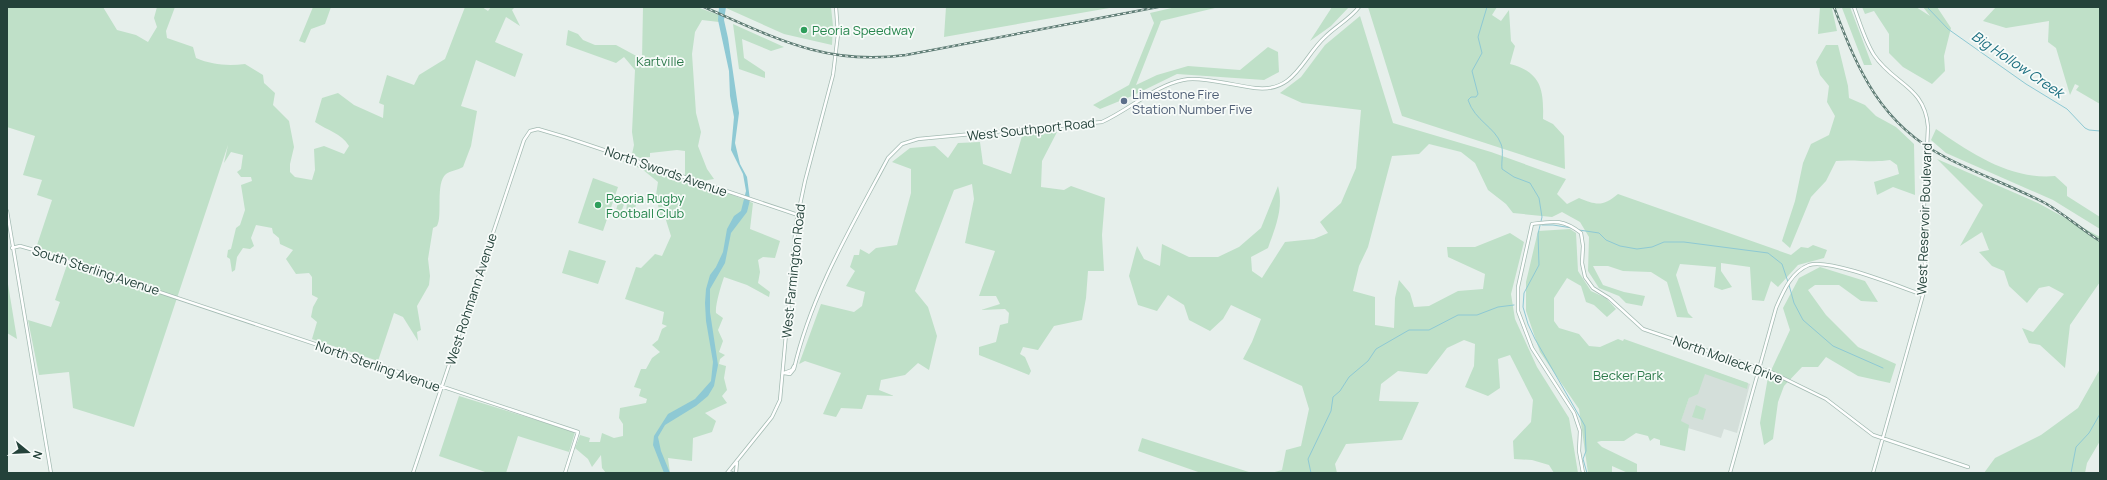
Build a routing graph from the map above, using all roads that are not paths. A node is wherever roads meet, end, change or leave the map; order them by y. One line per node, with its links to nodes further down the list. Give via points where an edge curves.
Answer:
1 (836, 7): 6 (street, West Farmington Road, via 838,34 833,75)
2 (1360, 7): 11 (street, West Southport Road, via 1324,37 1296,74 1278,85 1258,88 1184,79 1167,84 1102,122 918,139 902,144 888,158 830,269 818,295 796,362 792,370)
3 (1854, 7): 8 (street, West Reservoir Boulevard, via 1874,55 1892,75 1909,87 1925,111 1928,127)
4 (534, 129): 6 (street, North Swords Avenue); 12 (street, West Rohmann Avenue, via 526,134)
5 (7, 211): 7 (street)
6 (798, 215): 11 (street, West Farmington Road)
7 (12, 248): 9 (street, South Sterling Avenue, via 20,246 34,250); 16 (street)
8 (1923, 294): 10 (street, via 1844,268 1824,264 1810,265 1799,271 1786,287 1776,308); 13 (street, West Reservoir Boulevard)
9 (179, 297): 12 (street, North Sterling Avenue)
10 (1759, 369): 13 (street, North Molleck Drive, via 1826,399 1870,434); 22 (street, North Molleck Drive, via 1636,324 1609,298 1593,288 1585,277 1581,233 1570,224 1555,221 1532,224 1518,287 1518,311 1532,348 1574,413 1580,431 1579,451); 23 (street)
11 (784, 373): 14 (street, West Farmington Road, via 777,410)
12 (442, 387): 17 (street, West Rohmann Avenue); 18 (street, North Sterling Avenue, via 578,432)
13 (1882, 439): 15 (street, North Molleck Drive); 24 (street, West Reservoir Boulevard)
14 (740, 457): 19 (street, West Farmington Road); 21 (street, via 735,466)
15 (1968, 467)
16 (51, 473)
17 (413, 473)
18 (565, 473)
19 (728, 473): 20 (street)
20 (732, 473)
21 (736, 473)
22 (1583, 473)
23 (1730, 473)
24 (1873, 473)

